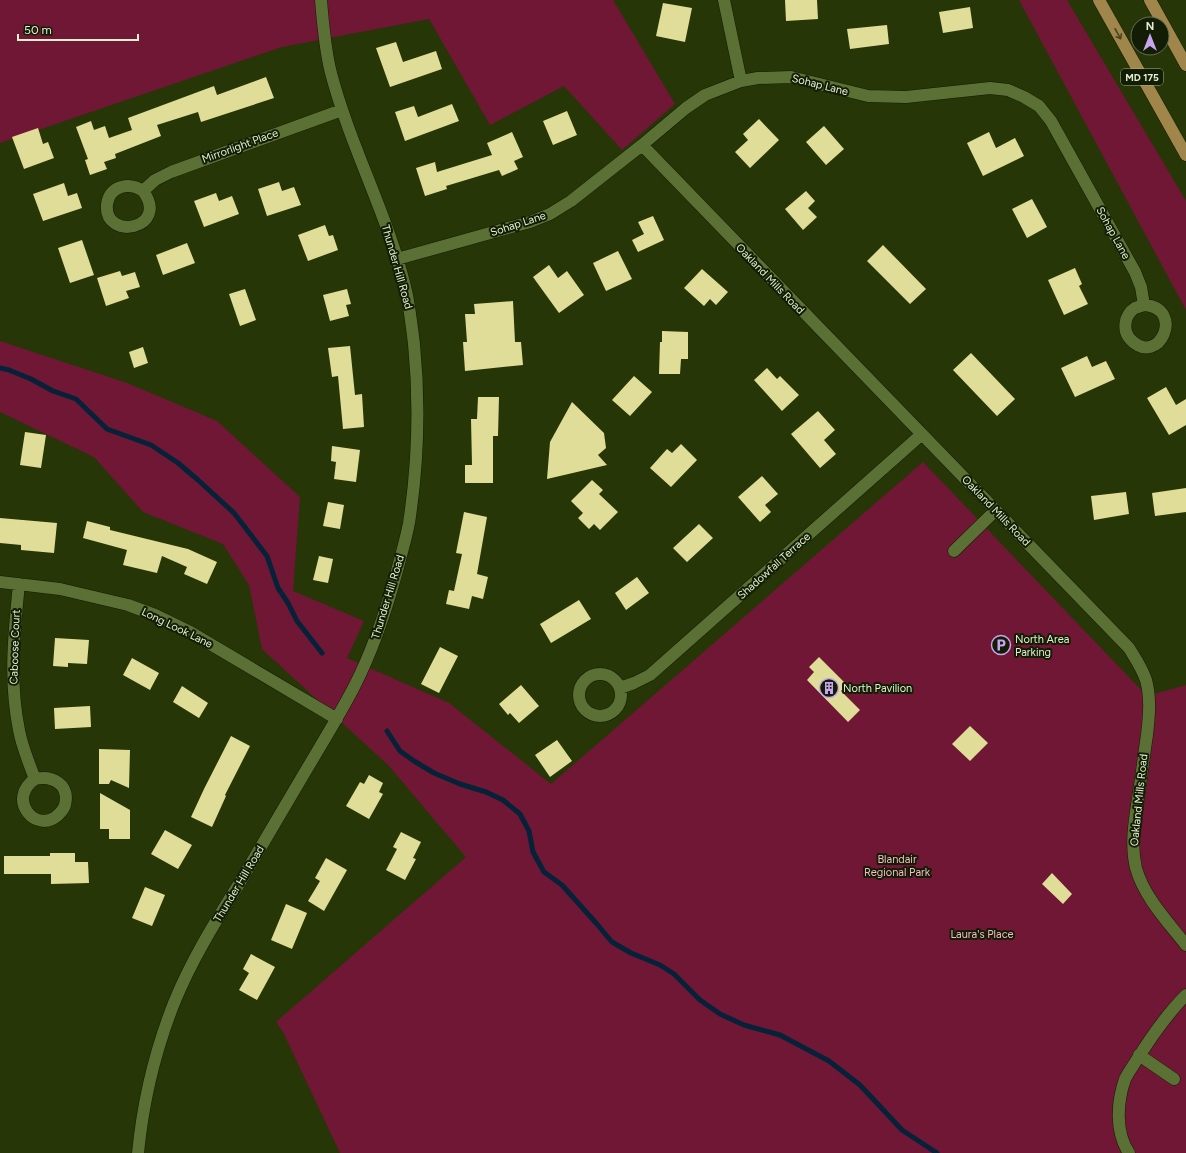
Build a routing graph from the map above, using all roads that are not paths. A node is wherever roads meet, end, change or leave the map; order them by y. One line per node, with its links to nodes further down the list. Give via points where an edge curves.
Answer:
1 (321, 0): 7 (street, Thunder Hill Road, via 330,70)
2 (724, 0): 6 (street)
3 (1099, 0): 9 (main road, MD 175, one-way to 9)
4 (1150, 0): 5 (main road)
5 (1186, 65)
6 (741, 81): 8 (street, Sohap Lane, via 705,95); 12 (street, Sohap Lane, via 791,77 868,96 906,97 990,88 1008,90 1024,97 1039,106 1051,121 1134,272 1141,287)
7 (342, 110): 10 (street, Mirrorlight Place, via 171,172 155,180); 11 (street, Thunder Hill Road, via 378,203)
8 (642, 145): 11 (street, Sohap Lane, via 550,214 530,222); 13 (street, Oakland Mills Road)
9 (1186, 155)
10 (143, 191)
11 (396, 259): 19 (street, Thunder Hill Road, via 407,296 416,368 418,405 414,489 408,527 387,608 355,685)
12 (1144, 305)
13 (922, 434): 14 (street, Oakland Mills Road); 18 (street, Shadowfall Terrace, via 650,675)
14 (995, 511): 15 (street); 21 (street, Oakland Mills Road, via 1109,627 1139,664 1146,681 1149,699 1133,849 1145,890)
15 (954, 551)
16 (0, 582): 17 (street, Long Look Lane)
17 (18, 584): 19 (street, Long Look Lane, via 60,589 101,598 155,615 190,632); 20 (street, Caboose Court, via 12,675 19,730)
18 (620, 688)
19 (336, 719): 25 (street, Thunder Hill Road, via 219,916 175,1002 150,1079)
20 (35, 780)
21 (1186, 945)
22 (1186, 995): 23 (street, via 1174,1006)
23 (1139, 1055): 24 (street); 26 (street, via 1126,1077 1118,1113 1120,1129)
24 (1174, 1079)
25 (138, 1153)
26 (1129, 1153)

